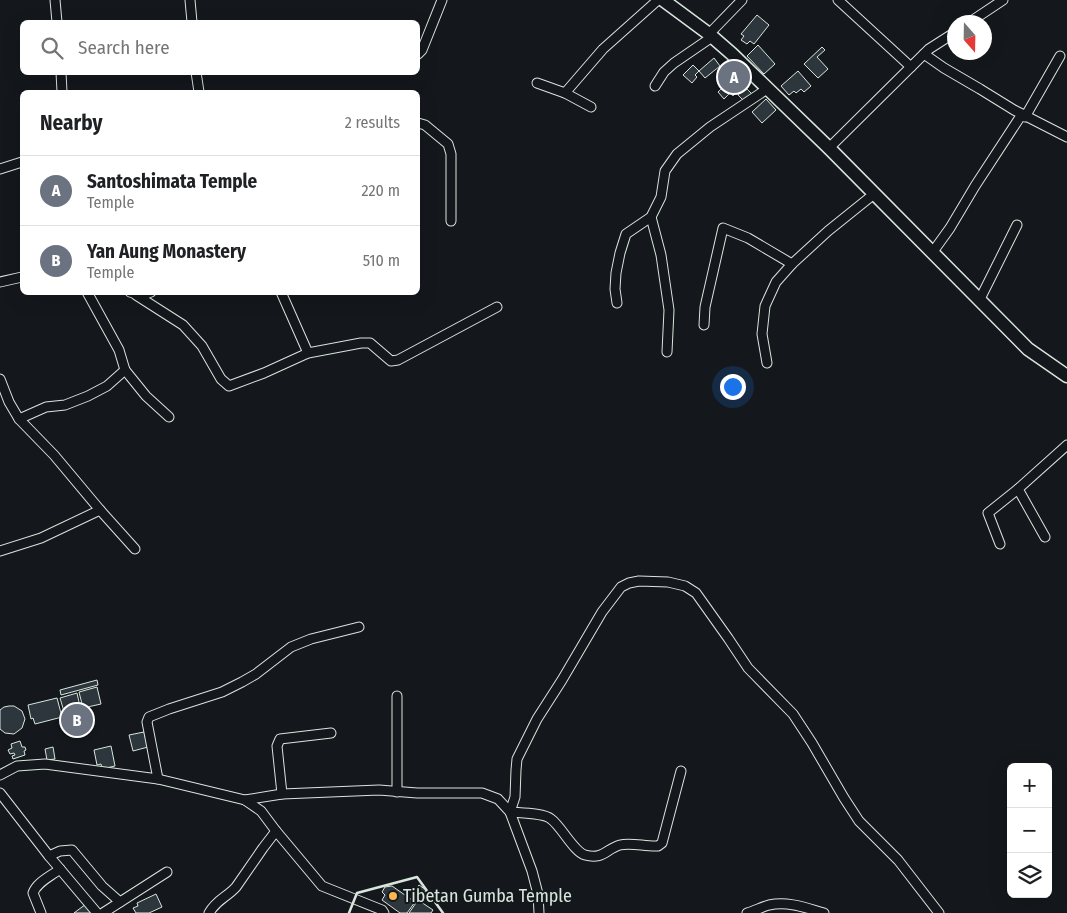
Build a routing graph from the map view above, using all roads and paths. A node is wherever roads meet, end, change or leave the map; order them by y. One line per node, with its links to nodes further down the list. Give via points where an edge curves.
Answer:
1 (55, 0): 10 (street)
2 (190, 0): 11 (street)
3 (442, 0): 14 (street)
4 (658, 0): 25 (street, via 603,49)
5 (663, 0): 12 (street)
6 (742, 0): 12 (street)
7 (838, 0): 17 (street)
8 (1003, 0): 9 (street)
9 (980, 15)
10 (57, 20)
11 (192, 20)
12 (710, 35): 21 (street, via 664,72); 22 (street)
13 (947, 37): 15 (street)
14 (420, 52)
15 (924, 54): 17 (street); 27 (street)
16 (1060, 56): 27 (street)
17 (911, 66): 30 (street)
18 (61, 75): 23 (street)
19 (196, 75): 24 (street)
20 (537, 83): 25 (street)
21 (655, 86)
22 (767, 89): 30 (street); 34 (street, via 710,127 677,154 665,171 661,197)
23 (62, 90)
24 (199, 90)
25 (565, 93): 26 (street)
26 (591, 107)
27 (1024, 115): 29 (street); 37 (street)
28 (420, 124): 35 (street, via 448,144 451,154)
29 (1067, 138)
30 (829, 148): 33 (street)
31 (20, 163): 32 (street)
32 (0, 169)
33 (874, 194): 37 (street); 38 (street)
34 (651, 216): 45 (street, via 626,234 616,273); 49 (street, via 669,310)
35 (451, 221)
36 (1017, 226): 44 (street)
37 (932, 253): 44 (street)
38 (792, 264): 47 (street, via 748,238 722,228); 50 (street, via 776,282 765,306 762,334)
39 (20, 277): 40 (street)
40 (0, 282)
41 (89, 295): 51 (street, via 119,350)
42 (135, 295): 48 (street, via 183,325 202,346 221,379 229,386)
43 (282, 295): 48 (street)
44 (980, 301): 52 (street, via 1028,349)
45 (617, 303)
46 (496, 307): 48 (street, via 398,360 391,361 370,343)
47 (704, 325)
48 (308, 352)
49 (667, 352)
50 (768, 363)
51 (125, 370): 54 (street); 55 (street, via 107,386 88,396 64,405 46,407)
52 (1067, 376)
53 (0, 379): 55 (street)
54 (169, 418)
55 (19, 419): 58 (street)
56 (1067, 445): 57 (street)
57 (1018, 489): 59 (street); 60 (street, via 988,513)
58 (100, 510): 61 (street); 62 (street, via 41,538)
59 (1045, 538)
60 (1000, 544)
61 (135, 549)
62 (0, 551)
63 (359, 627): 68 (street, via 291,647 256,674 222,692 149,717 146,722)
64 (397, 696): 69 (street)
65 (331, 732): 71 (street, via 280,738 277,746)
66 (680, 772): 73 (street, via 662,843 658,846 622,844 604,855 582,854 550,818)
67 (0, 775): 68 (street, via 17,766 44,764)
68 (158, 779): 72 (street)
69 (397, 792): 71 (street); 73 (street, via 482,793 498,799)
70 (0, 793): 75 (street)
71 (282, 794): 72 (street)
72 (245, 800): 74 (street, via 261,811)
73 (510, 812): 84 (street, via 532,871); 87 (street, via 517,760 537,719 602,612 621,587 639,581 685,586 696,593 748,668 793,714 859,821 898,860)
74 (276, 831): 82 (street, via 232,892 213,905); 83 (street, via 322,886)
75 (49, 856): 76 (street); 78 (street, via 72,850)
76 (60, 869): 79 (street, via 34,889); 80 (street)
77 (167, 872): 78 (street)
78 (120, 902): 81 (street)
79 (41, 913)
80 (97, 913)
81 (102, 913)
82 (209, 913)
83 (384, 913)
84 (539, 913)
85 (746, 913): 86 (street, via 784,904 796,904)
86 (824, 913)
87 (939, 913)

